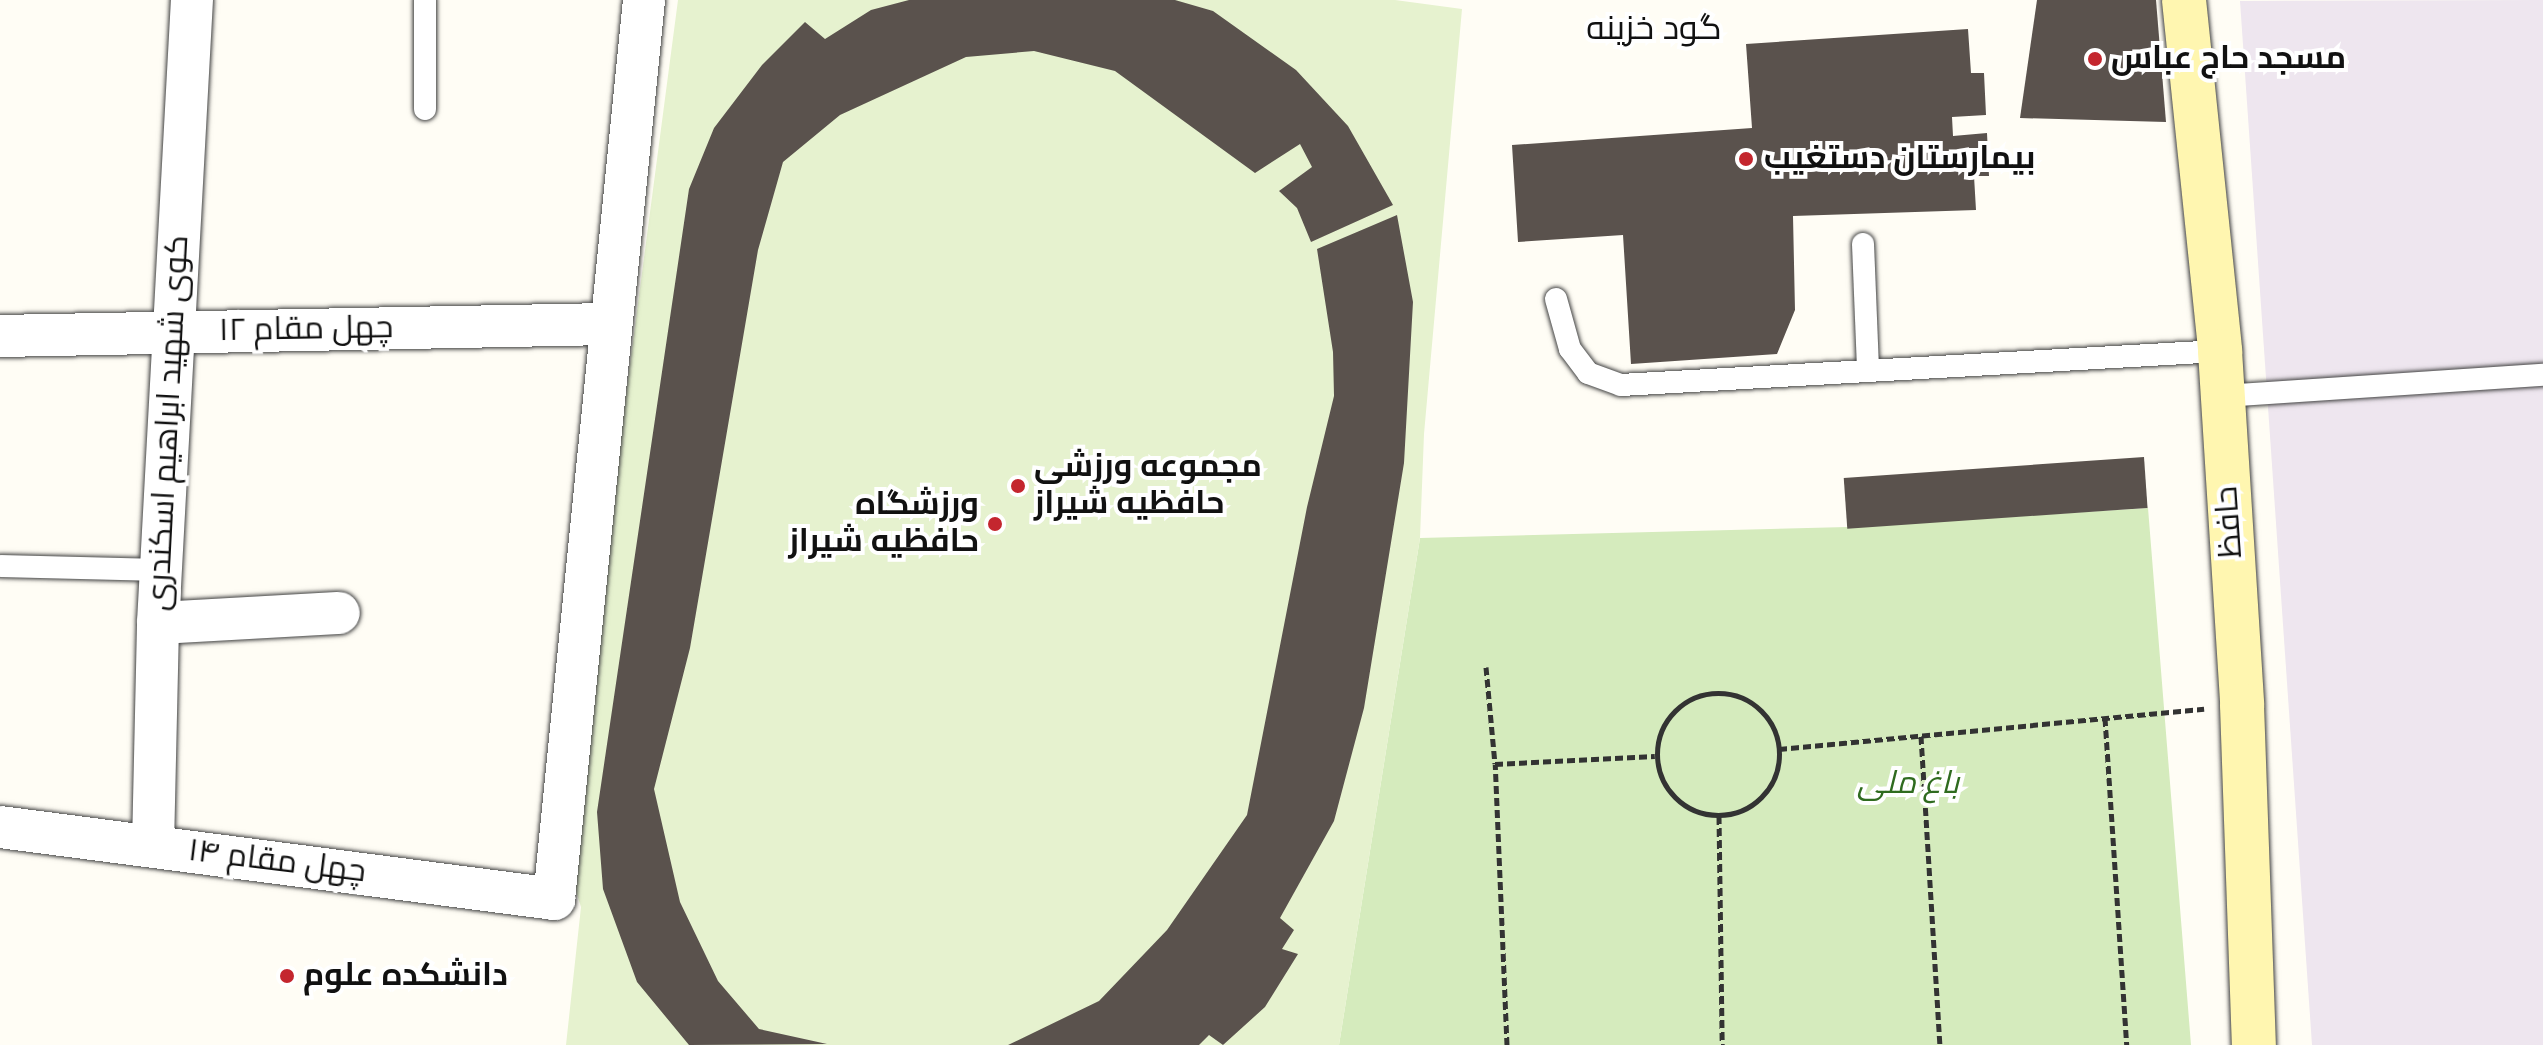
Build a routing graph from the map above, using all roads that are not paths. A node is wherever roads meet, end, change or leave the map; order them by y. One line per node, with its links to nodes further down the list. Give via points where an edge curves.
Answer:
1 (192, 0): 9 (street, کوی شهید ابراهیم اسکندری)
2 (425, 0): 5 (lane)
3 (644, 0): 8 (street)
4 (2184, 0): 11 (main road, حافظ)
5 (425, 109)
6 (1863, 244): 12 (lane)
7 (1556, 299): 12 (lane, via 1570,349 1588,373 1621,385)
8 (611, 324): 9 (street, چهل مقام ۱۲); 20 (street, چهل مقام ۱۴, via 554,899)
9 (174, 332): 10 (street, چهل مقام ۱۲); 16 (street, کوی شهید ابراهیم اسکندری)
10 (0, 336)
11 (2220, 351): 12 (lane); 14 (main road, حافظ)
12 (1868, 370)
13 (2543, 375): 14 (lane)
14 (2223, 396): 21 (main road, حافظ, via 2242,705)
15 (1, 566): 16 (lane)
16 (160, 570): 18 (street, کوی شهید ابراهیم اسکندری)
17 (339, 613): 18 (street)
18 (158, 623): 20 (street, کوی شهید ابراهیم اسکندری)
19 (0, 827): 20 (street, چهل مقام ۱۴)
20 (153, 846)
21 (2254, 1045)

